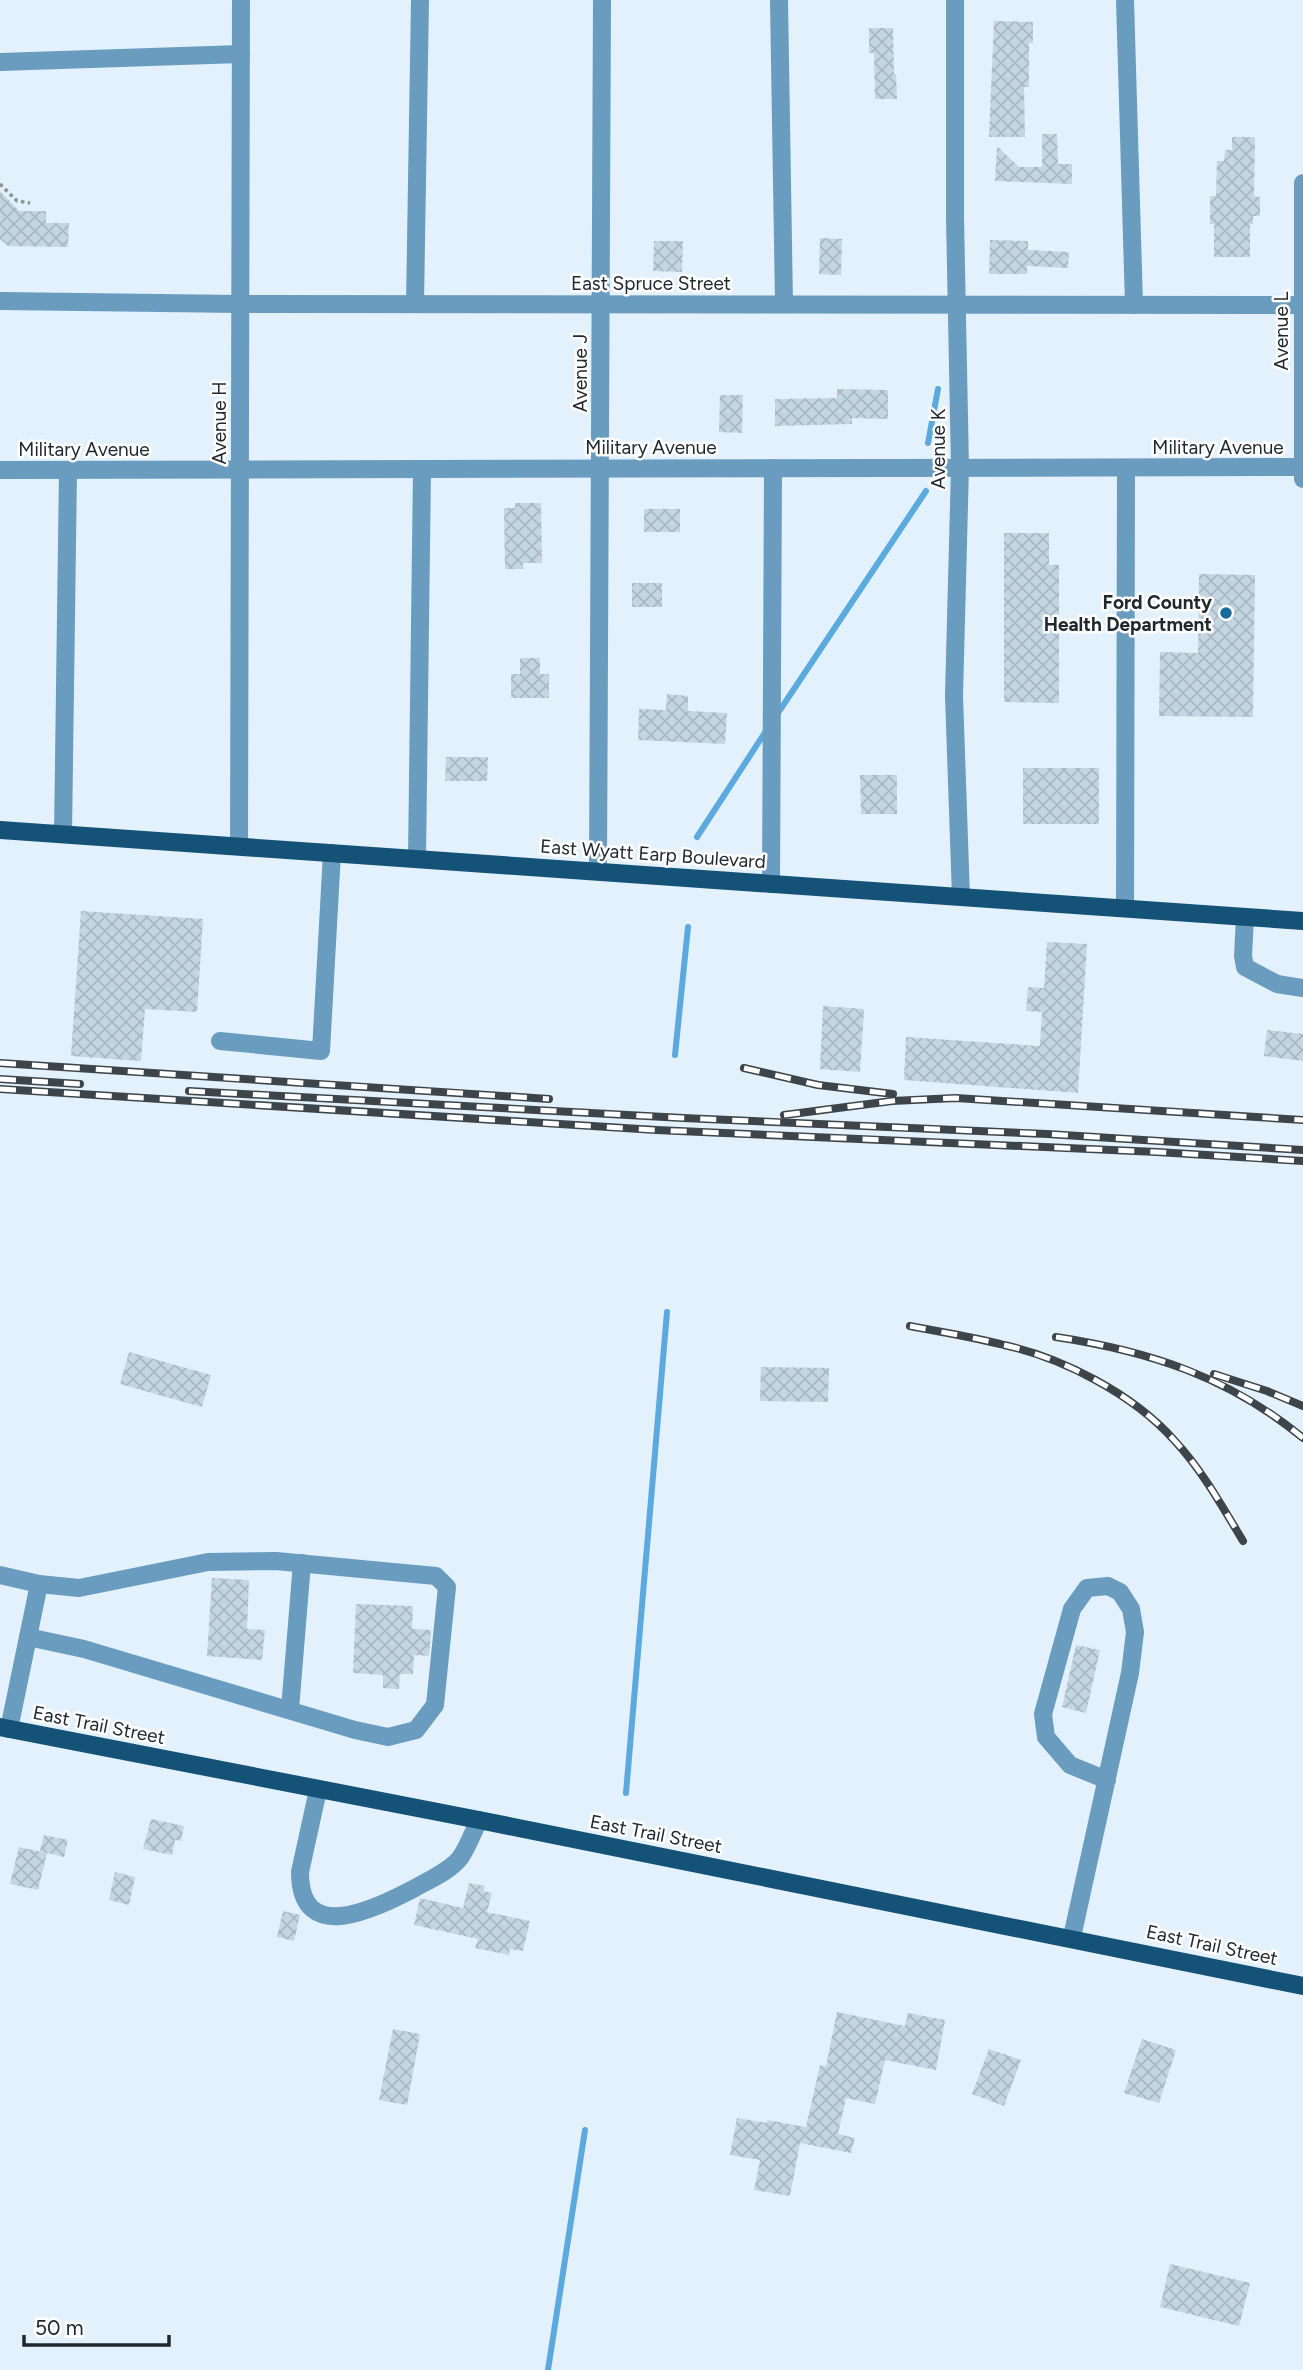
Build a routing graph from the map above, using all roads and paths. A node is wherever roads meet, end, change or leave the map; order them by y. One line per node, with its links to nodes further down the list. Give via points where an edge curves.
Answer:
1 (241, 0): 7 (street, Avenue H)
2 (420, 0): 14 (street)
3 (602, 0): 15 (street, Avenue J)
4 (779, 0): 16 (street)
5 (955, 0): 17 (street, Avenue K)
6 (1125, 0): 18 (street)
7 (241, 54): 8 (street); 13 (street, Avenue H)
8 (0, 62)
9 (1303, 183): 19 (street, Avenue L)
10 (0, 184): 11 (path, via 17,201)
11 (30, 203)
12 (0, 301): 13 (street, East Spruce Street)
13 (240, 304): 14 (street, East Spruce Street); 22 (street, Avenue H)
14 (415, 304): 15 (street, East Spruce Street)
15 (601, 304): 16 (street, East Spruce Street); 23 (street, Avenue J)
16 (784, 304): 17 (street, East Spruce Street)
17 (957, 304): 18 (street, East Spruce Street); 20 (street, Avenue K)
18 (1134, 305): 19 (street, East Spruce Street)
19 (1302, 305): 21 (street, Avenue L)
20 (960, 467): 24 (street, Military Avenue); 25 (street, Military Avenue); 37 (street, Avenue K, via 954,696)
21 (1303, 467): 25 (street, Military Avenue); 29 (street, Avenue L)
22 (240, 468): 26 (street, Military Avenue); 28 (street, Military Avenue); 32 (street, Avenue H)
23 (600, 468): 24 (street, Military Avenue); 26 (street, Military Avenue); 35 (street, Avenue J)
24 (774, 468): 36 (street)
25 (1126, 468): 38 (street)
26 (422, 469): 34 (street)
27 (0, 470): 28 (street, Military Avenue)
28 (68, 471): 31 (street)
29 (1303, 479)
30 (0, 830): 31 (main road, East Wyatt Earp Boulevard)
31 (63, 834): 32 (main road, East Wyatt Earp Boulevard)
32 (239, 846): 33 (main road, East Wyatt Earp Boulevard)
33 (332, 853): 34 (main road, East Wyatt Earp Boulevard); 42 (street, via 321,1051)
34 (417, 859): 35 (main road, East Wyatt Earp Boulevard)
35 (598, 871): 36 (main road, East Wyatt Earp Boulevard)
36 (771, 884): 37 (main road, East Wyatt Earp Boulevard)
37 (961, 897): 38 (main road, East Wyatt Earp Boulevard)
38 (1125, 908): 39 (main road, East Wyatt Earp Boulevard)
39 (1245, 917): 40 (main road, East Wyatt Earp Boulevard); 41 (street, via 1245,967 1277,984)
40 (1303, 921)
41 (1303, 988)
42 (220, 1041)
43 (302, 1563): 45 (street, via 208,1562 79,1588); 47 (street); 47 (street, via 436,1576 447,1587 435,1705 416,1730 388,1737)
44 (0, 1575): 45 (street)
45 (40, 1584): 46 (street)
46 (28, 1637): 47 (street); 48 (street)
47 (290, 1709)
48 (4, 1728): 50 (main road, East Trail Street)
49 (1107, 1780): 49 (street, via 1135,1632 1131,1609 1120,1592 1108,1586 1087,1588 1072,1609 1043,1714 1046,1737 1070,1765); 52 (street)
50 (318, 1790): 51 (main road, East Trail Street); 51 (street, via 300,1885 305,1902 333,1916 353,1916 434,1878 459,1860)
51 (478, 1820): 52 (main road, East Trail Street)
52 (1072, 1937): 53 (main road, East Trail Street)
53 (1303, 1986)

